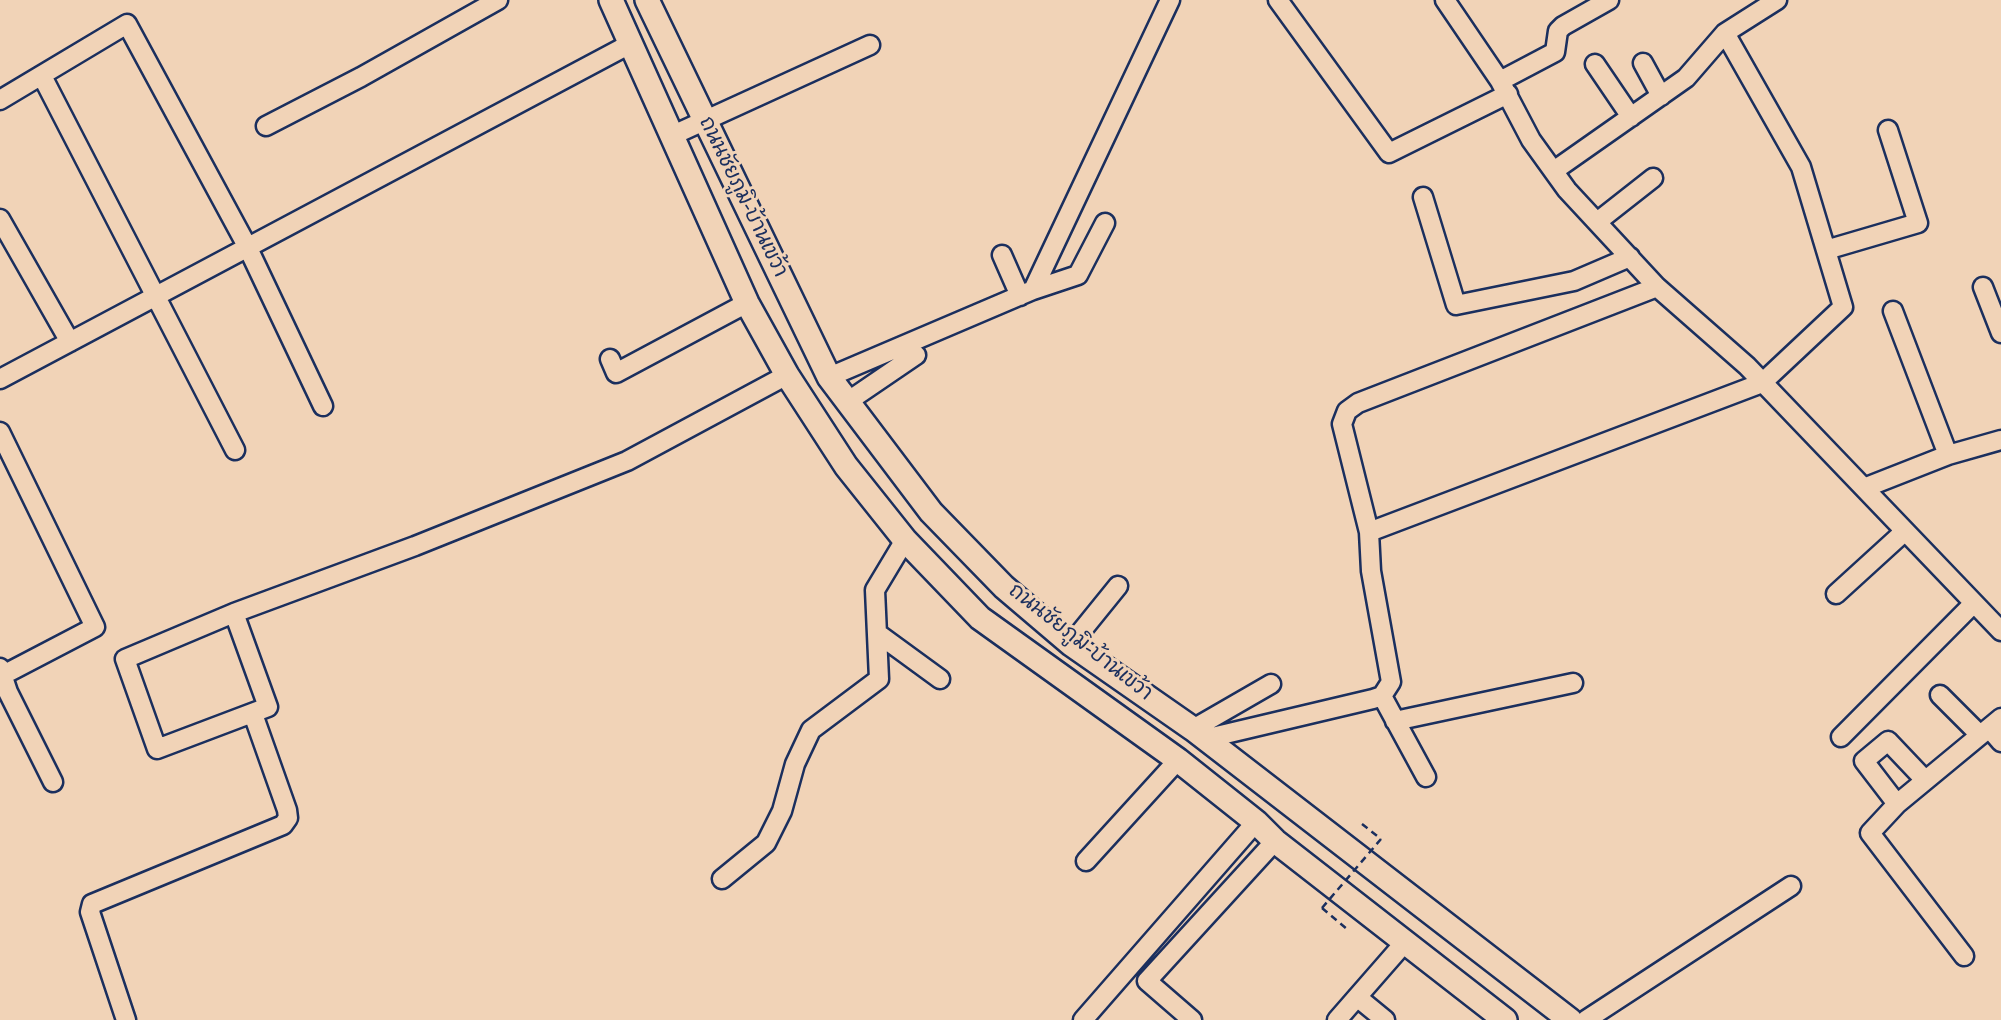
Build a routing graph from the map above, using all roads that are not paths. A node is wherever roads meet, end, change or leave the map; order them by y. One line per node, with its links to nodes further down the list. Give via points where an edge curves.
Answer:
1 (498, 0): 9 (street)
2 (611, 0): 11 (main road, ถนนชัยภูมิ-บ้านเขว้า)
3 (647, 0): 20 (main road, ถนนชัยภูมิ-บ้านเขว้า)
4 (1170, 0): 36 (street)
5 (1278, 0): 16 (street, via 1389,153)
6 (1445, 0): 16 (street)
7 (1609, 0): 16 (street, via 1563,26 1555,52)
8 (1777, 0): 10 (street)
9 (472, 6): 21 (street, via 361,77)
10 (1725, 33): 17 (street, via 1686,78); 31 (street, via 1801,167)
11 (630, 44): 23 (main road, ถนนชัยภูมิ-บ้านเขว้า); 30 (street)
12 (870, 45): 20 (street)
13 (1643, 63): 17 (street)
14 (1595, 64): 19 (street)
15 (42, 76): 18 (street); 30 (street, via 127,24); 37 (street)
16 (1504, 88): 24 (street, via 1531,140)
17 (1661, 96): 19 (street)
18 (0, 100)
19 (1631, 117): 24 (street)
20 (704, 122): 23 (street); 45 (main road, ถนนชัยภูมิ-บ้านเขว้า)
21 (266, 125)
22 (1888, 130): 31 (street, via 1918,223)
23 (671, 136): 38 (main road, ถนนชัยภูมิ-บ้านเขว้า)
24 (1555, 170): 28 (street)
25 (1653, 178): 28 (street)
26 (1423, 197): 33 (street, via 1456,306 1574,281)
27 (0, 219): 41 (street)
28 (1597, 222): 33 (street)
29 (1105, 223): 36 (street, via 1078,275)
30 (247, 246): 37 (street); 49 (street)
31 (1826, 250): 47 (street, via 1843,307)
32 (1002, 255): 36 (street)
33 (1630, 257): 35 (street)
34 (1983, 286): 40 (street)
35 (1657, 287): 47 (street); 55 (street, via 1347,411 1342,424)
36 (1027, 293): 45 (street)
37 (155, 295): 41 (street); 52 (street)
38 (747, 303): 43 (street, via 616,373); 44 (main road, ถนนชัยภูมิ-บ้านเขว้า)
39 (1893, 311): 53 (street)
40 (2001, 333)
41 (70, 342): 46 (street)
42 (916, 355): 48 (street)
43 (610, 359)
44 (787, 375): 57 (main road, ถนนชัยภูมิ-บ้านเขว้า, via 846,467); 61 (street, via 627,461)
45 (829, 377): 48 (main road, ถนนชัยภูมิ-บ้านเขว้า)
46 (0, 379)
47 (1762, 383): 54 (street); 55 (street)
48 (847, 402): 64 (main road, ถนนชัยภูมิ-บ้านเขว้า, via 931,512 1004,587)
49 (323, 406)
50 (0, 432): 66 (street, via 95,626)
51 (2001, 440): 53 (street)
52 (234, 450)
53 (1948, 456): 54 (street)
54 (1864, 488): 56 (street)
55 (1369, 532): 70 (street, via 1371,571 1391,673)
56 (1905, 532): 59 (street); 60 (street)
57 (905, 540): 63 (street, via 875,590); 77 (main road, ถนนชัยภูมิ-บ้านเขว้า, via 980,618)
58 (1118, 586): 64 (street)
59 (1836, 594)
60 (1973, 604): 62 (street); 75 (street)
61 (234, 613): 71 (street, via 268,707); 71 (street, via 125,659 157,749)
62 (2001, 631)
63 (877, 633): 65 (street); 85 (street, via 879,679 811,730 766,843)
64 (1071, 644): 74 (main road, ถนนชัยภูมิ-บ้านเขว้า)
65 (940, 678)
66 (3, 683): 80 (street)
67 (1573, 683): 72 (street)
68 (1271, 684): 74 (street)
69 (1940, 695): 73 (street)
70 (1382, 696): 72 (street); 74 (street)
71 (253, 714): 90 (street, via 287,810 283,825 92,904 90,912)
72 (1395, 720): 78 (street)
73 (1990, 727): 76 (street); 79 (street)
74 (1198, 734): 96 (main road, ถนนชัยภูมิ-บ้านเขว้า)
75 (1841, 737)
76 (2001, 742)
77 (1178, 760): 82 (main road, ถนนชัยภูมิ-บ้านเขว้า); 84 (street)
78 (1426, 777)
79 (1925, 780): 81 (street); 81 (street, via 1888,741 1864,761)
80 (53, 782)
81 (1897, 804): 88 (street, via 1870,833)
82 (1256, 822): 83 (main road, ถนนชัยภูมิ-บ้านเขว้า); 91 (street)
83 (1275, 841): 87 (main road, ถนนชัยภูมิ-บ้านเขว้า); 92 (street, via 1147,981)
84 (1086, 862)
85 (722, 879)
86 (1791, 886): 97 (street)
87 (1406, 941): 89 (street); 95 (main road, ถนนชัยภูมิ-บ้านเขว้า)
88 (1964, 956)
89 (1357, 997): 93 (street); 94 (street)
90 (126, 1020)
91 (1083, 1020)
92 (1192, 1020)
93 (1337, 1020)
94 (1385, 1020)
95 (1505, 1020)
96 (1570, 1020)
97 (1586, 1020)

